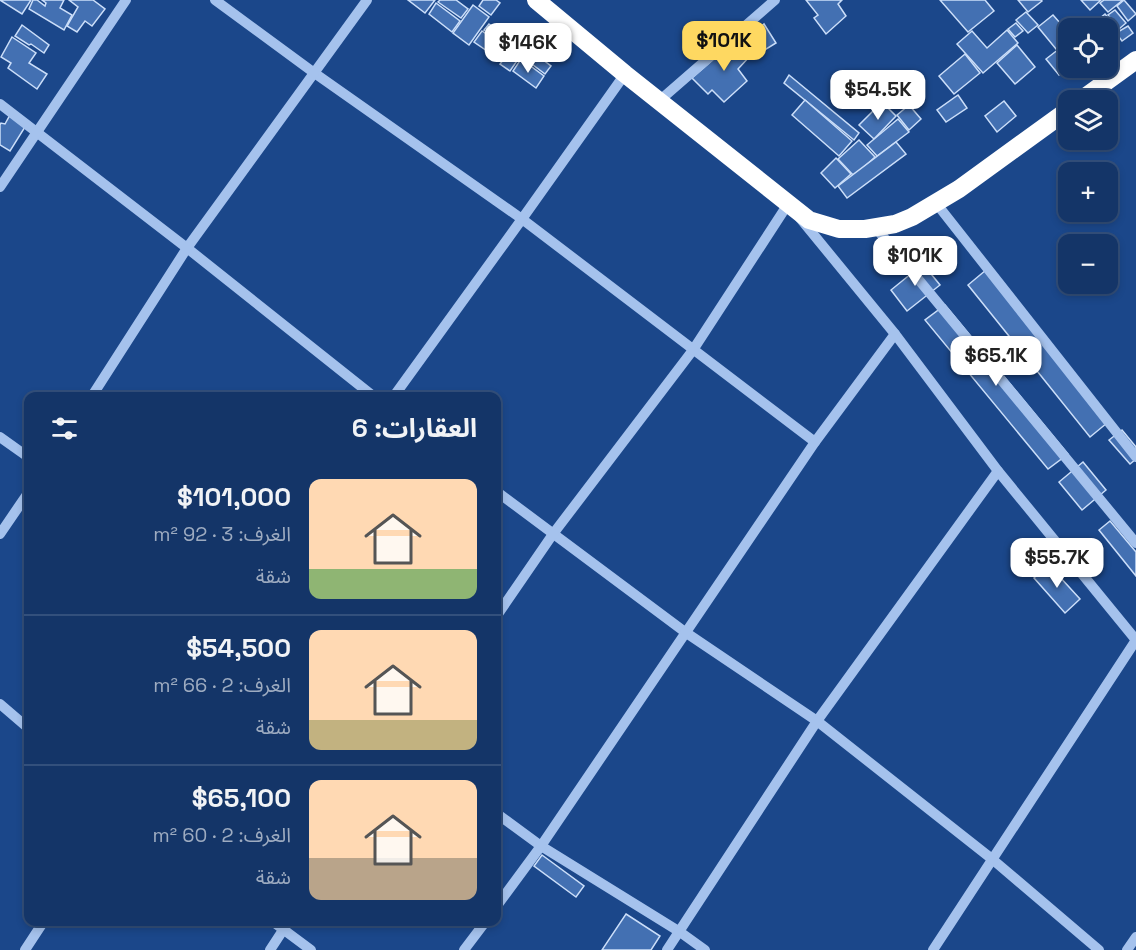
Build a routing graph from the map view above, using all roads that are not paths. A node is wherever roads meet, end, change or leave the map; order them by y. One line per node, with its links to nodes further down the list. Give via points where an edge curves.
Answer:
1 (126, 0): 14 (street)
2 (215, 0): 8 (street)
3 (367, 0): 8 (street)
4 (536, 0): 9 (highway)
5 (775, 0): 6 (street)
6 (761, 4): 11 (street)
7 (1136, 60): 10 (highway)
8 (314, 72): 18 (street); 20 (street)
9 (626, 74): 11 (highway); 18 (street)
10 (1095, 90)
11 (659, 100): 17 (highway)
12 (0, 104): 14 (street)
13 (1058, 117): 16 (highway)
14 (36, 133): 15 (street); 20 (street)
15 (0, 187)
16 (936, 203): 19 (highway, via 904,221); 29 (street)
17 (788, 204): 19 (highway, via 809,220 839,229); 21 (street); 22 (street)
18 (522, 219): 22 (street); 25 (street)
19 (876, 228): 35 (street)
20 (188, 248): 23 (street); 24 (street)
21 (895, 334): 27 (street); 30 (street)
22 (693, 350): 27 (street); 34 (street)
23 (95, 392)
24 (368, 392)
25 (397, 392)
26 (0, 437): 28 (street)
27 (815, 442): 37 (street)
28 (24, 454)
29 (1136, 457)
30 (998, 471): 38 (street); 40 (street)
31 (501, 495): 34 (street)
32 (24, 498): 33 (street)
33 (0, 534)
34 (553, 534): 36 (street); 37 (street)
35 (1136, 543)
36 (501, 610)
37 (685, 632): 40 (street); 43 (street)
38 (1136, 640): 44 (street)
39 (0, 704): 41 (street)
40 (817, 722): 44 (street); 50 (street)
41 (24, 725)
42 (501, 817): 43 (street)
43 (541, 846): 45 (street); 50 (street)
44 (992, 859): 58 (street); 59 (street)
45 (501, 900)
46 (41, 926): 52 (street)
47 (285, 926): 53 (street)
48 (287, 926): 54 (street)
49 (482, 926): 55 (street)
50 (680, 932): 56 (street); 57 (street)
51 (1136, 937): 60 (street)
52 (25, 950)
53 (270, 950)
54 (311, 950)
55 (464, 950)
56 (667, 950)
57 (705, 950)
58 (933, 950)
59 (1099, 950)
60 (1127, 950)

